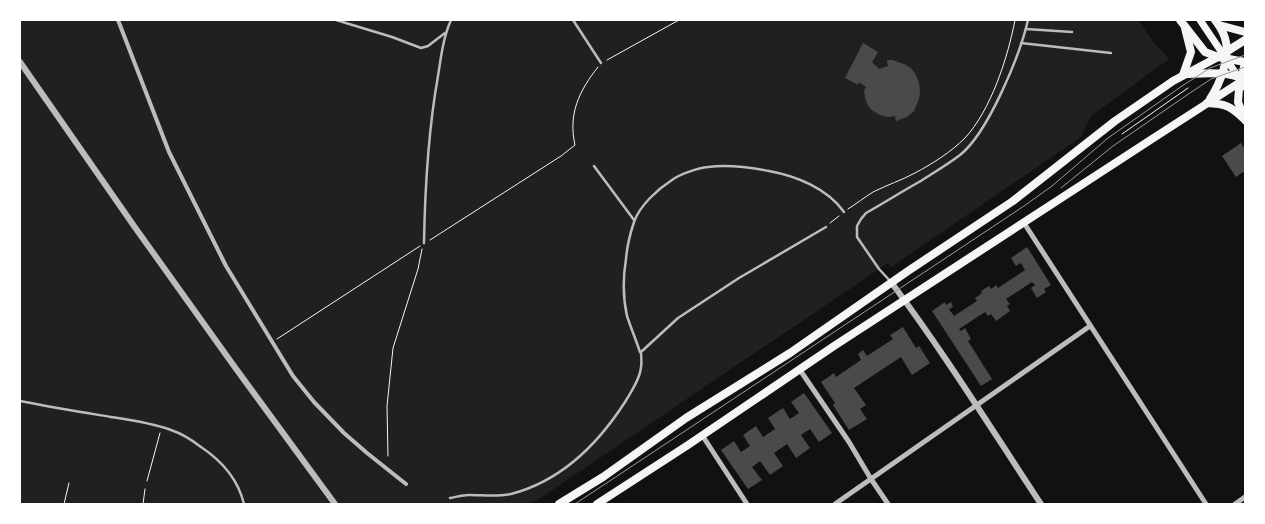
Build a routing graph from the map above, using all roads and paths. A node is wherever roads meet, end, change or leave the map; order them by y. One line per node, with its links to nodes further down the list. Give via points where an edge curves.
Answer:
1 (118, 20): 39 (street, via 169,152 226,266)
2 (336, 20): 15 (lane, via 421,48)
3 (451, 20): 15 (lane)
4 (572, 20): 22 (lane)
5 (680, 20): 22 (path)
6 (1015, 20): 31 (path, via 990,100 965,138 915,174 872,193)
7 (1028, 20): 12 (lane)
8 (1180, 20): 11 (main road)
9 (1200, 20): 25 (main road)
10 (1217, 23): 14 (main road); 19 (main road, via 1226,39)
11 (1185, 27): 19 (main road, via 1205,52); 23 (main road, via 1191,52)
12 (1026, 29): 13 (lane); 17 (lane)
13 (1072, 32)
14 (1245, 32)
15 (445, 33): 35 (lane, via 426,158)
16 (1245, 40): 19 (main road)
17 (1021, 43): 18 (lane); 36 (lane, via 986,122 962,154 866,213 857,226 857,237)
18 (1111, 53)
19 (1223, 55): 21 (main road); 23 (main road); 24 (main road)
20 (20, 62): 57 (street)
21 (1245, 62): 25 (main road)
22 (601, 63): 35 (path, via 577,101 572,132 575,145)
23 (1183, 74): 24 (main road); 36 (main road, via 1115,121 1013,201)
24 (1222, 74): 25 (main road); 27 (main road)
25 (1244, 81): 27 (main road); 28 (main road, via 1239,89 1238,102)
26 (1188, 88): 29 (path)
27 (1207, 103): 28 (main road, via 1222,103); 33 (main road)
28 (1245, 120)
29 (1122, 134)
30 (594, 166): 32 (lane)
31 (844, 212): 32 (lane, via 822,190 778,172 724,166 706,167 673,179 650,199); 34 (path)
32 (634, 220): 40 (lane, via 627,245 624,287 627,315)
33 (1024, 223): 37 (main road); 38 (street)
34 (826, 227): 40 (lane, via 678,318)
35 (424, 244): 39 (path); 46 (path, via 393,348 387,406)
36 (891, 282): 37 (street); 58 (main road)
37 (905, 300): 41 (main road); 43 (street)
38 (1090, 326): 43 (street); 64 (street)
39 (272, 342): 50 (street, via 314,402 344,433)
40 (640, 352): 53 (lane, via 638,379 615,417 593,444 565,469 541,483 509,494)
41 (800, 370): 45 (main road); 47 (street, via 850,442)
42 (20, 401): 44 (lane)
43 (977, 406): 47 (street); 63 (street)
44 (160, 427): 48 (path); 56 (lane, via 188,437 215,456 231,474)
45 (702, 435): 59 (main road); 60 (street)
46 (388, 456)
47 (871, 479): 61 (street); 62 (street)
48 (147, 481)
49 (69, 483): 54 (path)
50 (406, 484)
51 (145, 489): 55 (path)
52 (1245, 497): 65 (street)
53 (450, 498)
54 (64, 504)
55 (143, 504)
56 (244, 504)
57 (335, 504)
58 (559, 504)
59 (597, 504)
60 (747, 504)
61 (835, 504)
62 (888, 504)
63 (1041, 504)
64 (1206, 504)
65 (1235, 504)

